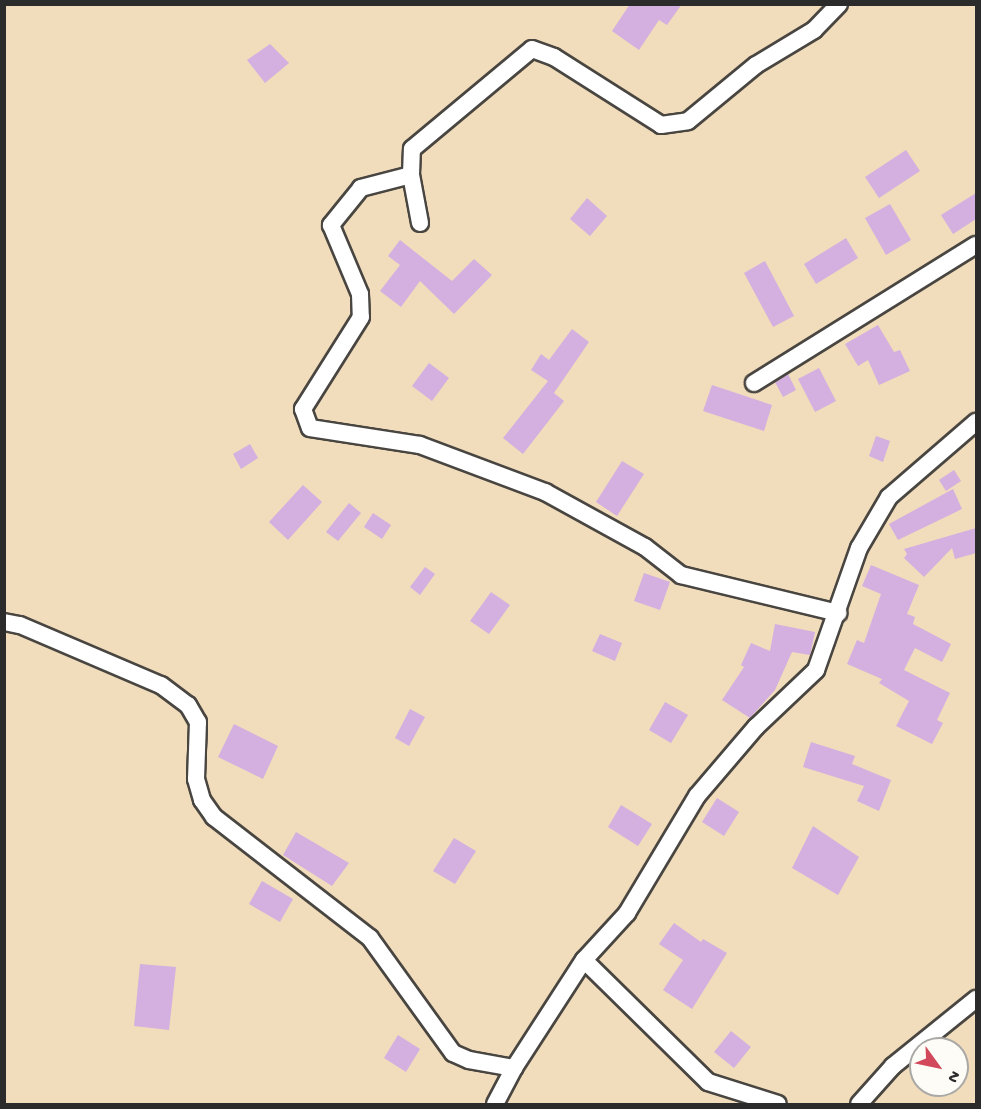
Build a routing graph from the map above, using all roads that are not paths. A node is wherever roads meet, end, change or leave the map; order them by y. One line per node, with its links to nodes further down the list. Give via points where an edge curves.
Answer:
1 (839, 4): 2 (street, via 814,30 756,65 688,121 661,125 554,57 532,49 412,149)
2 (411, 175): 3 (street); 7 (street, via 361,188 331,225 360,294 361,317 303,409 310,428 420,445 545,492 645,547 681,575)
3 (420, 223)
4 (976, 245): 5 (street)
5 (754, 383)
6 (976, 422): 7 (street, via 889,497 859,548)
7 (838, 613): 9 (street, via 816,670 756,728 697,796 627,913)
8 (4, 622): 11 (street, via 20,625 161,686 188,705 198,722 196,779 201,800 214,817 370,938 453,1053)
9 (584, 960): 11 (street); 13 (street, via 708,1082)
10 (976, 1004): 14 (street, via 893,1066)
11 (514, 1068): 12 (street)
12 (495, 1104)
13 (778, 1104)
14 (859, 1104)

